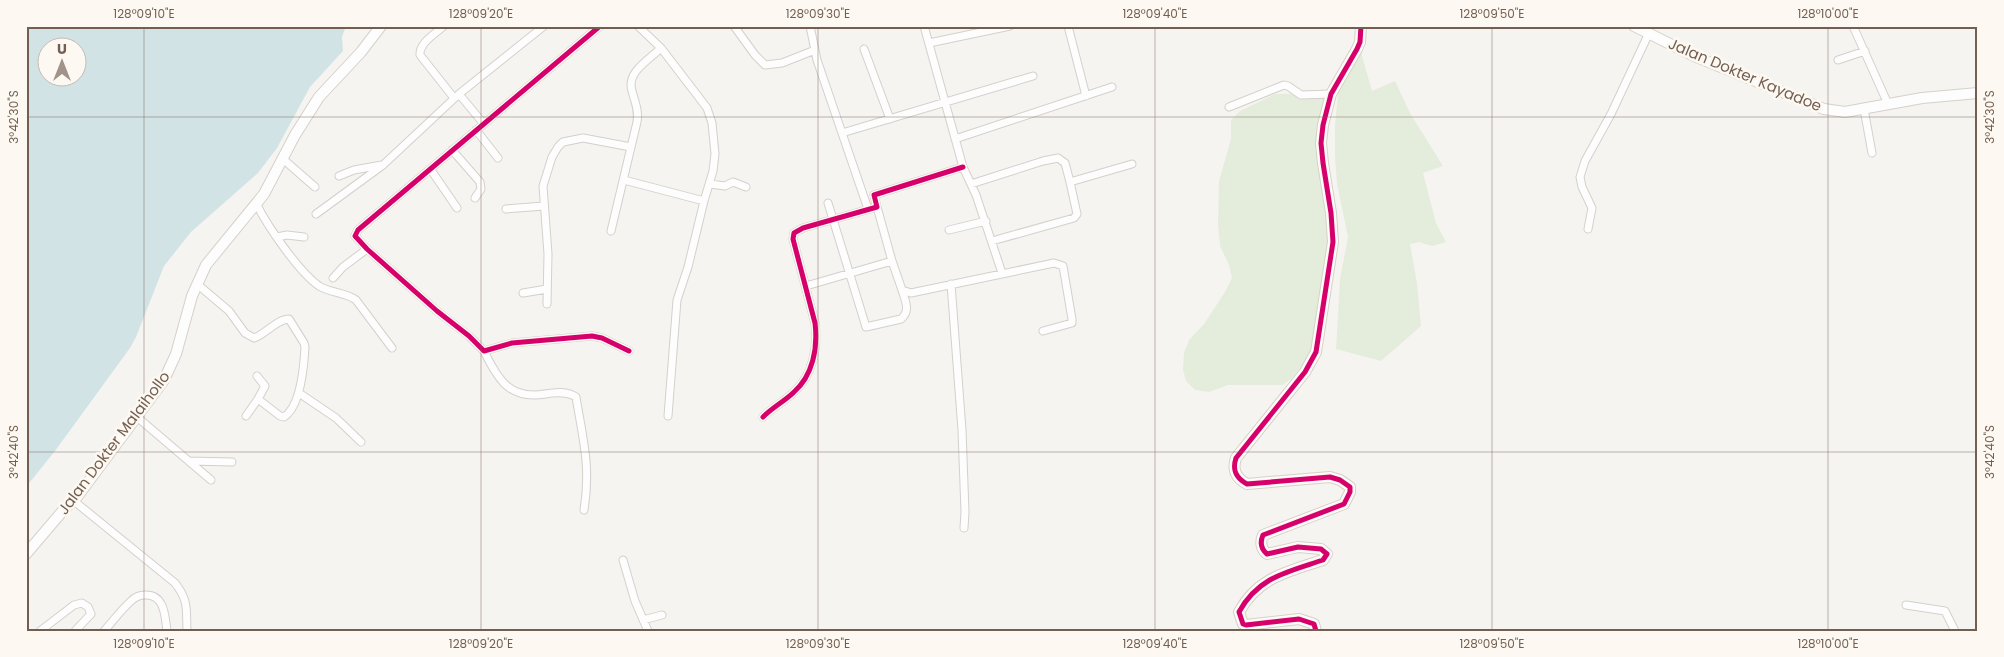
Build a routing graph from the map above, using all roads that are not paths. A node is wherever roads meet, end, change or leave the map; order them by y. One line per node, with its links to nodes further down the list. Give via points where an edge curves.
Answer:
1 (381, 26): 39 (street, Jalan Dokter Malaihollo, via 319,97)
2 (444, 26): 25 (street, via 419,51)
3 (544, 26): 25 (street)
4 (600, 26): 32 (street)
5 (638, 26): 16 (street)
6 (734, 26): 18 (street, via 765,65 782,63)
7 (810, 26): 18 (street)
8 (924, 26): 15 (street)
9 (1068, 26): 26 (street)
10 (1362, 26): 24 (street, via 1357,49)
11 (1634, 26): 14 (street, Jalan Dokter Kayadoe)
12 (1853, 26): 19 (street)
13 (1006, 27): 15 (street)
14 (1649, 34): 30 (street, Jalan Dokter Kayadoe, via 1818,108 1845,112); 66 (street, via 1581,173 1582,187 1592,208)
15 (929, 43): 27 (street)
16 (661, 48): 36 (street, via 632,76 631,89 638,116); 48 (street, via 710,114 715,154)
17 (864, 49): 31 (street)
18 (815, 50): 34 (street)
19 (1865, 51): 20 (street); 28 (street)
20 (1838, 60)
21 (1033, 76): 27 (street)
22 (1112, 87): 26 (street)
23 (1978, 93): 28 (street, Jalan Dokter Kayadoe)
24 (1331, 94): 29 (street, via 1300,96 1284,85); 113 (street, via 1321,143 1333,242 1316,352 1299,380 1233,466 1238,477 1247,484 1330,478 1350,487 1344,504 1263,535 1261,543 1266,554 1298,547 1321,549 1327,554 1323,560 1269,580 1251,595 1239,612 1243,624 1299,619 1314,624)
25 (457, 96): 32 (street); 42 (street)
26 (1086, 96): 35 (street)
27 (945, 102): 31 (street); 35 (street)
28 (1888, 104): 30 (street, Jalan Dokter Kayadoe)
29 (1229, 108)
30 (1864, 109): 38 (street)
31 (890, 119): 34 (street)
32 (483, 123): 33 (street)
33 (476, 130): 37 (street); 40 (street)
34 (842, 133): 54 (street)
35 (955, 140): 43 (street)
36 (631, 147): 46 (street); 58 (street, via 583,138 564,142 547,169 543,186)
37 (452, 150): 44 (street); 53 (street, via 480,182 481,189)
38 (1872, 153)
39 (283, 158): 50 (street); 57 (street, Jalan Dokter Malaihollo)
40 (498, 158)
41 (1132, 164): 47 (street)
42 (382, 165): 45 (street); 63 (street)
43 (963, 167): 49 (street); 52 (street)
44 (431, 170): 60 (street); 72 (street, via 356,233)
45 (339, 176)
46 (624, 180): 55 (street); 68 (street)
47 (1070, 182): 49 (street, via 1065,163 1058,158); 71 (street, via 1076,217)
48 (710, 184): 51 (street, via 725,186 735,182); 55 (street)
49 (971, 184): 65 (street)
50 (315, 187)
51 (746, 188)
52 (874, 195): 54 (street); 59 (street)
53 (475, 198)
54 (864, 198): 62 (street)
55 (704, 202): 92 (street, via 677,300)
56 (828, 203): 64 (street)
57 (256, 205): 69 (street); 77 (street, Jalan Dokter Malaihollo, via 206,265)
58 (544, 206): 61 (street); 80 (street)
59 (877, 207): 62 (street); 73 (street)
60 (457, 208)
61 (506, 209)
62 (868, 210): 64 (street)
63 (316, 214)
64 (834, 219): 75 (street); 79 (street, via 794,233)
65 (986, 221): 67 (street); 71 (street)
66 (1588, 229)
67 (949, 230)
68 (611, 231)
69 (277, 237): 70 (street); 85 (street, via 315,282 356,300)
70 (304, 237)
71 (992, 241): 74 (street)
72 (367, 249): 76 (street); 86 (street)
73 (892, 261): 75 (street); 81 (street)
74 (1002, 273): 78 (street); 84 (street, via 1054,263 1063,266 1072,323)
75 (849, 274): 79 (street); 81 (street, via 866,327 906,315 908,310)
76 (333, 278)
77 (197, 284): 89 (street, via 229,311 245,333 254,338 289,319 304,343); 93 (street, Jalan Dokter Malaihollo, via 171,367)
78 (951, 284): 81 (street, via 911,292); 101 (street, via 962,430)
79 (806, 286): 94 (street, via 816,332 810,371 793,393)
80 (547, 289): 82 (street); 83 (street)
81 (902, 290)
82 (523, 293)
83 (547, 304)
84 (1043, 331)
85 (392, 348)
86 (484, 351): 87 (street, via 512,343 592,336); 100 (street, via 500,378 514,391 524,396 563,393 576,397 587,458)
87 (629, 351)
88 (256, 376): 90 (street, via 266,386)
89 (299, 394): 90 (street, via 284,417); 95 (street, via 336,418)
90 (258, 400): 91 (street)
91 (246, 416)
92 (668, 416)
93 (137, 417): 96 (street); 99 (street, Jalan Dokter Malaihollo)
94 (764, 417)
95 (361, 442)
96 (188, 461): 97 (street); 98 (street)
97 (232, 462)
98 (211, 480)
99 (74, 500): 102 (street, Jalan Dokter Malaihollo); 111 (street, via 175,583 186,602)
100 (584, 510)
101 (964, 528)
102 (26, 554)
103 (623, 560): 106 (street)
104 (1906, 605): 114 (street, via 1945,612)
105 (662, 615): 106 (street)
106 (643, 620): 112 (street)
107 (40, 631): 108 (street, via 74,605 82,603 91,614)
108 (76, 631)
109 (104, 631): 110 (street, via 129,602 148,595 159,600 164,609)
110 (167, 631)
111 (187, 631)
112 (648, 631)
113 (1316, 631)
114 (1955, 631)

